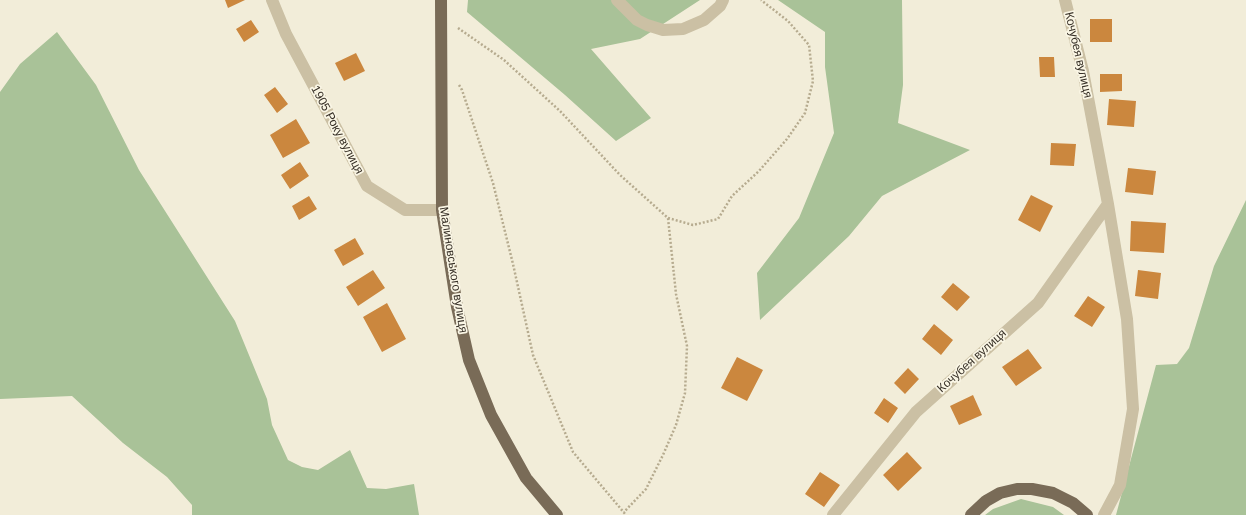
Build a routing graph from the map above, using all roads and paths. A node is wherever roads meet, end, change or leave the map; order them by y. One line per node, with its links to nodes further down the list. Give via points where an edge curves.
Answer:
1 (272, 0): 10 (street, 1905 Року вулиця, via 286,34 367,186 405,210)
2 (441, 0): 7 (main road, Малиновського вулиця)
3 (617, 0): 4 (street, via 637,20 663,30 683,29 704,20)
4 (723, 0)
5 (761, 0): 11 (path, via 788,21 809,45 813,81 805,113 787,139 759,171 732,196 718,218 693,225)
6 (1065, 0): 9 (street, Кочубея вулиця, via 1083,71)
7 (441, 17): 10 (main road, Малиновського вулиця); 11 (path, via 504,60 560,112 620,175)
8 (458, 84): 12 (path, via 493,184 533,355 573,452)
9 (1108, 204): 15 (street, Кочубея вулиця, via 1038,304 916,412); 18 (street, Кочубея вулиця, via 1127,319 1133,410 1120,485)
10 (442, 210): 13 (main road, Малиновського вулиця, via 457,308 470,360 491,415 526,478)
11 (668, 218): 12 (path, via 676,294 687,346 685,393 676,425 646,489)
12 (624, 512): 14 (path)
13 (557, 515)
14 (626, 515)
15 (833, 515)
16 (971, 515): 17 (main road, via 986,501 1000,493 1032,489 1053,493 1073,503)
17 (1088, 515)
18 (1104, 515)

